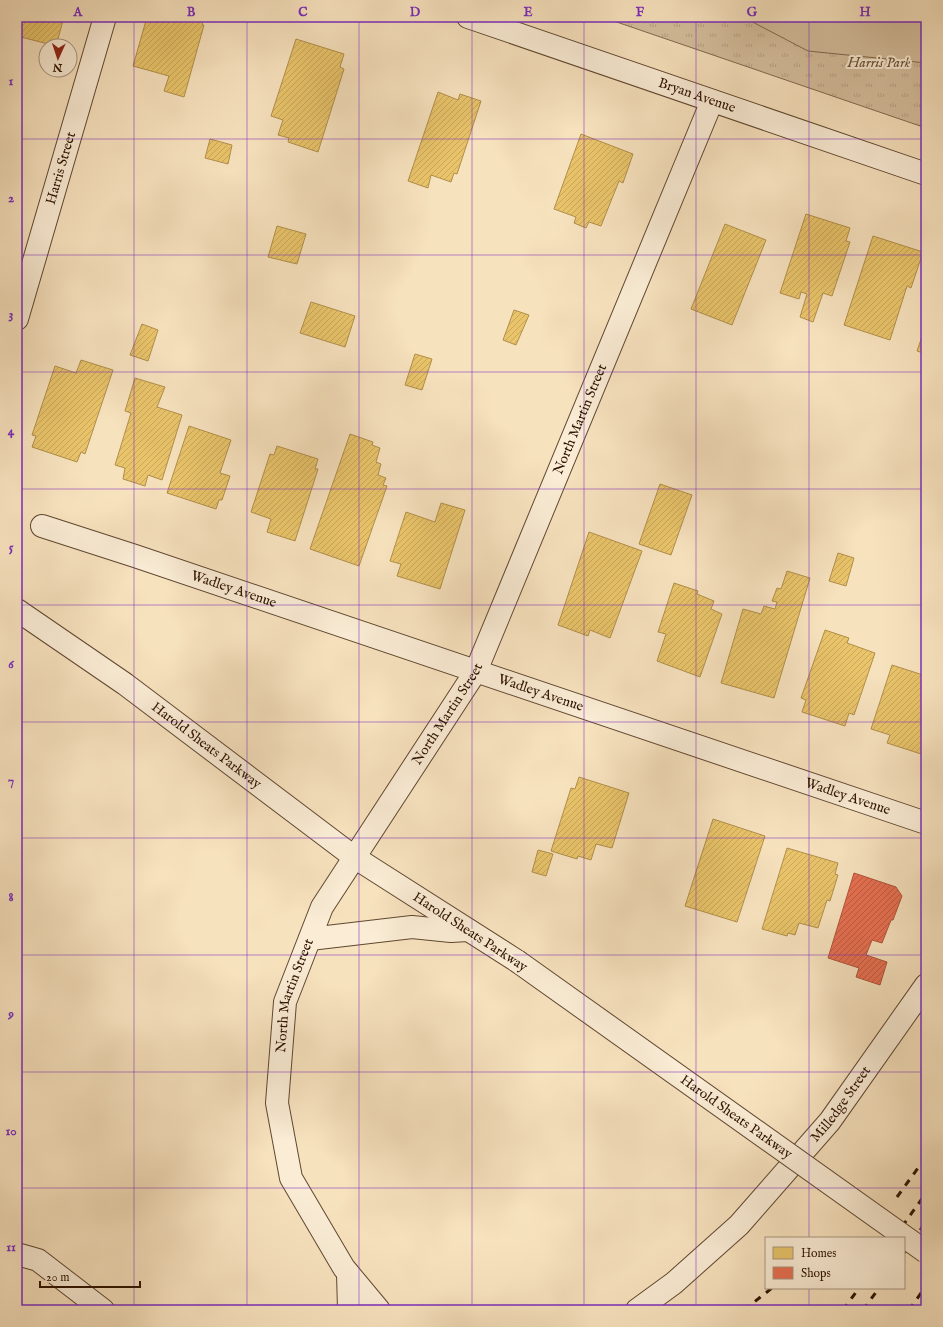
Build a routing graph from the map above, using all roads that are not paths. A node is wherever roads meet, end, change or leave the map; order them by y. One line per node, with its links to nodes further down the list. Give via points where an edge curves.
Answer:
1 (105, 17): 5 (street, Harris Street)
2 (468, 17): 3 (street, Bryan Avenue)
3 (712, 101): 4 (street, Bryan Avenue); 8 (street, North Martin Street)
4 (926, 174)
5 (17, 319)
6 (42, 526): 8 (street, Wadley Avenue)
7 (17, 610): 10 (street, Harold Sheats Parkway, via 125,684)
8 (476, 671): 9 (street, Wadley Avenue); 10 (street, North Martin Street)
9 (926, 823)
10 (354, 857): 11 (street, Harold Sheats Parkway); 12 (street, North Martin Street, via 322,907)
11 (468, 930): 12 (street, via 412,927); 14 (street, Harold Sheats Parkway, bridge, via 517,961)
12 (310, 939): 18 (street, North Martin Street, via 286,1002 277,1103 291,1178)
13 (926, 985): 22 (street, Milledge Street, via 830,1122 739,1225 674,1283)
14 (905, 1237)
15 (905, 1237): 16 (street, Harold Sheats Parkway, bridge)
16 (926, 1252)
17 (17, 1254): 19 (street, via 38,1260)
18 (348, 1273): 20 (street); 21 (street, North Martin Street)
19 (103, 1310)
20 (349, 1310)
21 (379, 1310)
22 (637, 1310)

